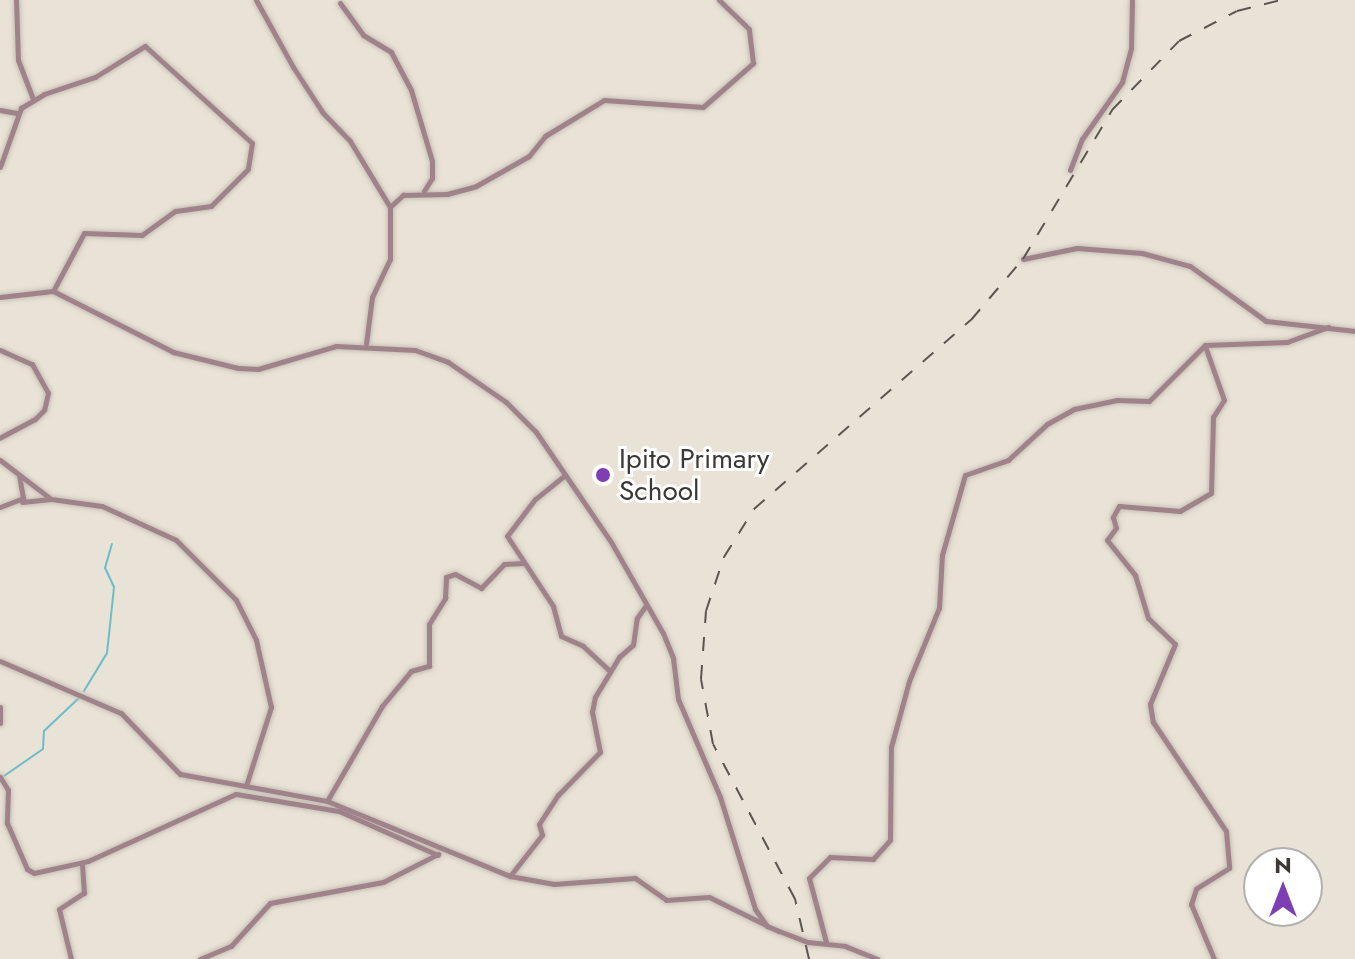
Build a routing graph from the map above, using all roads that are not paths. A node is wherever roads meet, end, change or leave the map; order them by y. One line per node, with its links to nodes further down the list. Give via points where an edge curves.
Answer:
1 (16, 0): 6 (street, via 18,60)
2 (256, 0): 12 (street, via 293,67 323,113 350,141)
3 (719, 0): 11 (street, via 749,29 753,63 703,107 604,100 545,136 529,156 476,186 447,194)
4 (1132, 0): 10 (street, via 1131,48 1122,82 1082,139)
5 (340, 3): 11 (street, via 363,35 391,52 411,90 432,161 432,178)
6 (33, 99): 8 (street); 14 (street, via 95,77 145,46 247,135 253,150 238,184 211,206 175,211 142,235 84,233)
7 (0, 110): 8 (street)
8 (17, 113): 9 (street)
9 (0, 167)
10 (1070, 170)
11 (423, 192): 12 (street, via 403,195)
12 (390, 207): 18 (street, via 390,259 372,297)
13 (1023, 259): 16 (street, via 1077,248 1178,261 1207,276 1253,316)
14 (53, 291): 15 (street); 18 (street, via 173,352 238,368 258,369 336,346)
15 (0, 297)
16 (1328, 327): 17 (street); 19 (street, via 1287,342)
17 (1355, 331)
18 (366, 344): 24 (street, via 415,350 448,362 506,402 536,432)
19 (1205, 345): 41 (street, via 1149,401 1117,400 1074,409 1047,424 1008,460 962,479 942,555 939,608 909,681 891,747 890,840 873,859 830,857 809,878); 45 (street, via 1224,400 1213,417 1211,493 1180,511 1119,506 1113,517 1116,528 1107,540 1135,575 1148,618 1175,644 1150,704 1153,722 1226,831 1229,868 1196,889 1191,904)
20 (0, 350): 21 (street, via 32,364 48,393 44,410 35,419)
21 (0, 438)
22 (0, 460): 23 (street)
23 (19, 474): 25 (street); 26 (street)
24 (565, 475): 28 (street, via 508,531); 29 (street)
25 (51, 499): 26 (street); 35 (street, via 102,506 161,531 199,560 236,600 256,640 271,707)
26 (21, 502): 27 (street)
27 (0, 507)
28 (524, 563): 31 (street, via 553,606 561,636 583,646); 36 (street, via 504,564 481,588 455,574 446,577 445,598 429,624 429,666 411,671 382,706)
29 (646, 605): 31 (street, via 637,618 635,643); 40 (street, via 673,658 678,699 720,797 755,909)
30 (0, 661): 35 (street, via 121,713 180,774)
31 (609, 670): 39 (street, via 592,712 600,752 558,795 539,824 539,841)
32 (0, 707): 33 (street)
33 (0, 723)
34 (0, 777): 38 (street, via 8,790 7,823 27,869 34,873)
35 (246, 786): 36 (street)
36 (327, 801): 37 (street)
37 (440, 852): 38 (street, via 339,811 236,794); 39 (street); 43 (street, via 383,882 270,903 231,946)
38 (82, 863): 42 (street, via 84,893 59,909)
39 (510, 876): 40 (street, via 554,884 635,878 666,900 709,897)
40 (767, 926): 41 (street, via 808,942)
41 (826, 942): 44 (street)
42 (71, 959)
43 (200, 959)
44 (877, 959)
45 (1214, 959)

